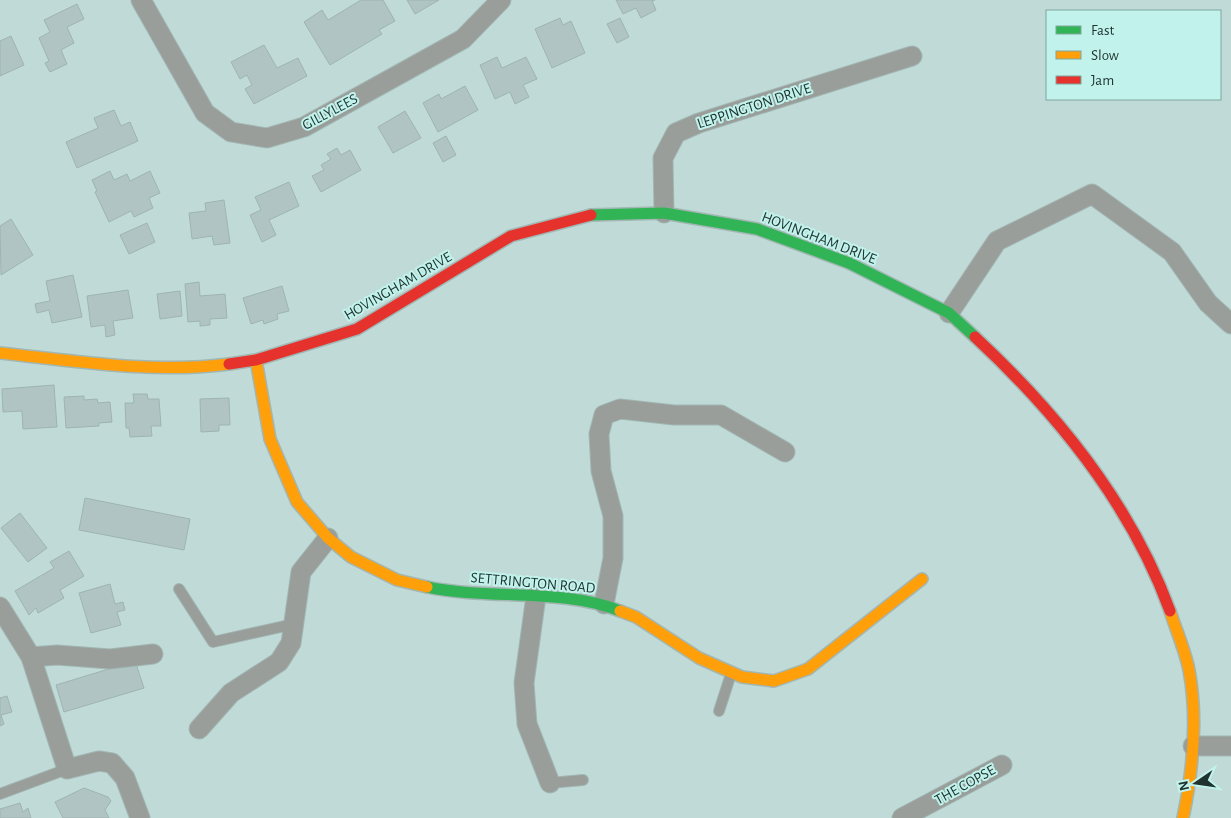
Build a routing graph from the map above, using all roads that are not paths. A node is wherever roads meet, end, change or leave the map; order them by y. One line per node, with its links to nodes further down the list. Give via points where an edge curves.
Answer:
1 (141, 0): 2 (street, GILLYLEES, via 205,113 231,132 267,138 304,127 463,39)
2 (501, 0)
3 (912, 56): 4 (street, LEPPINGTON DRIVE, via 676,133 663,158)
4 (664, 213): 5 (street, HOVINGHAM DRIVE, via 757,229 849,263); 8 (street, HOVINGHAM DRIVE, via 588,215 511,236 357,329)
5 (949, 313): 6 (street, via 997,240 1092,194 1172,252 1208,303); 22 (street, HOVINGHAM DRIVE, via 1017,376 1072,438 1129,525 1148,559 1169,609 1189,669)
6 (1231, 324)
7 (0, 353): 8 (street, HOVINGHAM DRIVE, via 122,366 206,367)
8 (256, 360): 10 (street, SETTRINGTON ROAD, via 270,439 298,502)
9 (785, 452): 14 (street, via 721,415 674,415 620,409 604,415 599,434 601,471 614,516 612,558)
10 (328, 538): 13 (street, SETTRINGTON ROAD, via 351,557 397,580 452,592); 16 (street, via 301,572)
11 (922, 578): 19 (street, SETTRINGTON ROAD, via 808,669 774,680 742,677)
12 (179, 589): 16 (lane, via 213,642)
13 (536, 596): 14 (street, SETTRINGTON ROAD); 27 (street, via 524,683 527,724)
14 (604, 604): 19 (street, SETTRINGTON ROAD, via 636,617 698,658)
15 (0, 607): 18 (street)
16 (294, 624): 21 (street, via 291,643 279,662 231,693)
17 (153, 654): 18 (street, via 110,659 57,655)
18 (31, 657): 25 (street)
19 (732, 672): 20 (lane)
20 (719, 711)
21 (199, 729)
22 (1193, 746): 23 (street); 31 (street, HOVINGHAM DRIVE, via 1192,775)
23 (1231, 746)
24 (1002, 765): 30 (street, THE COPSE)
25 (67, 769): 28 (lane); 29 (street, via 99,761 112,763 125,778)
26 (583, 780): 27 (lane)
27 (550, 783)
28 (0, 794)
29 (140, 818)
30 (902, 818)
31 (1182, 818)

